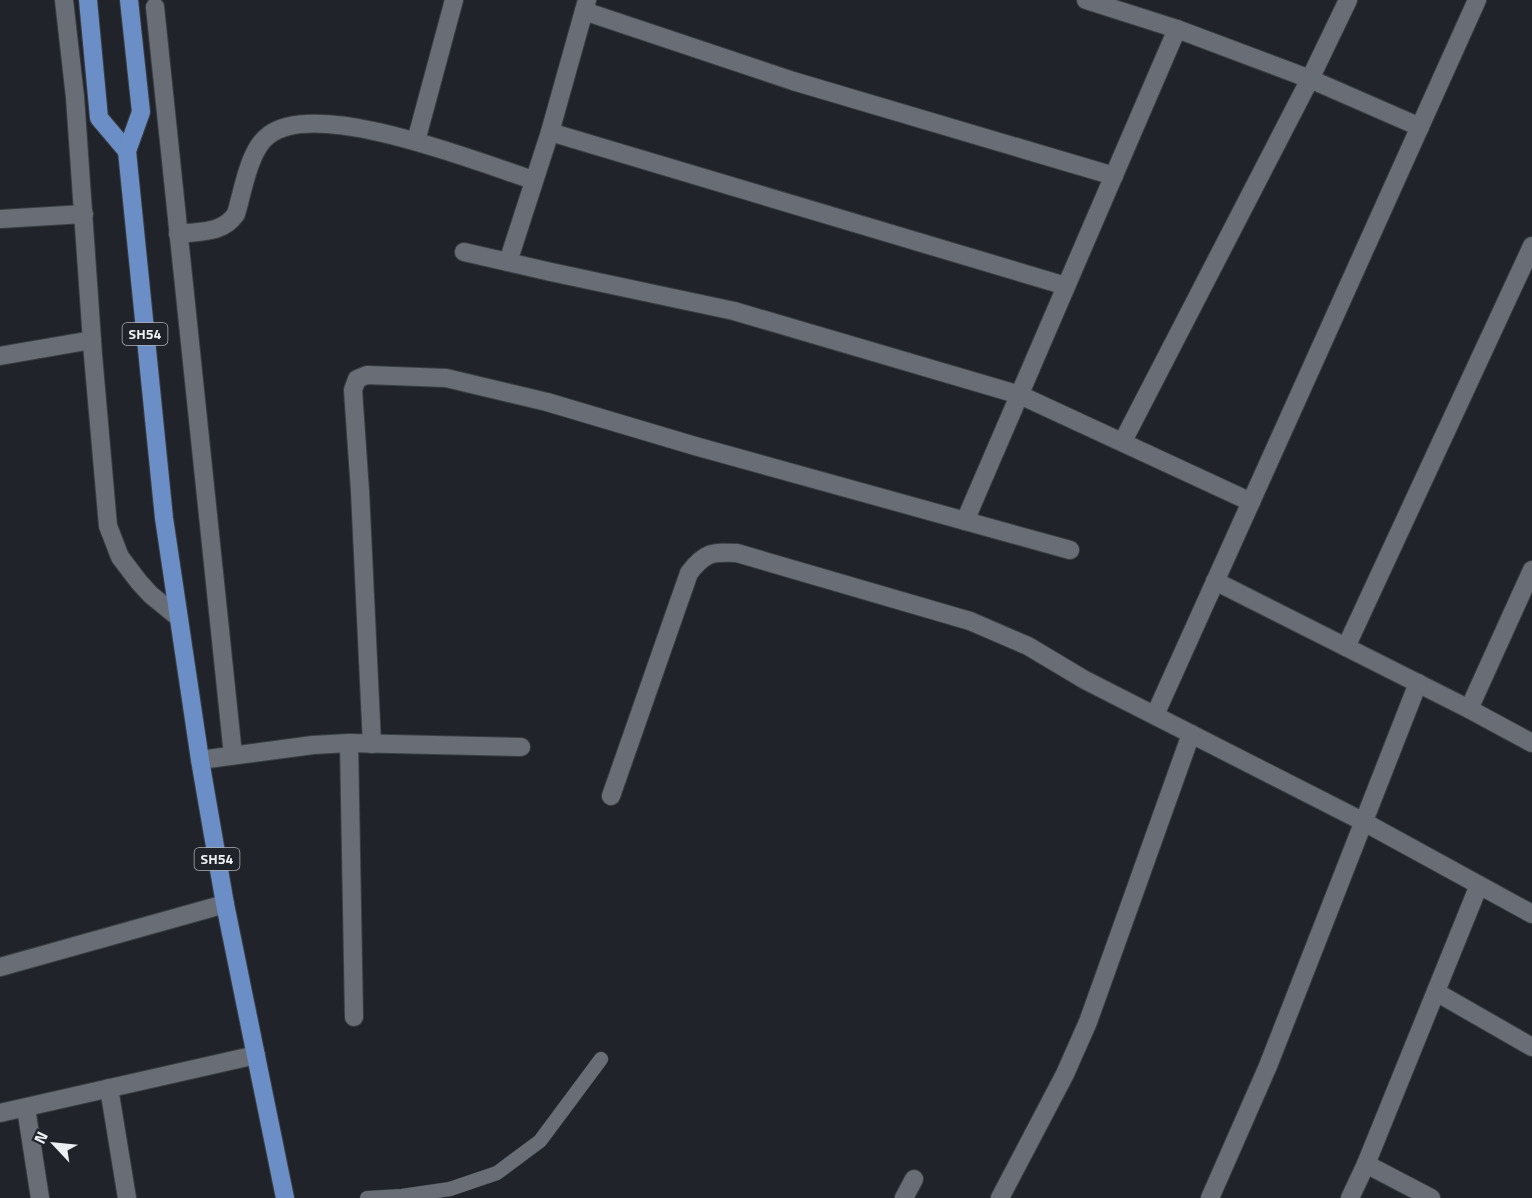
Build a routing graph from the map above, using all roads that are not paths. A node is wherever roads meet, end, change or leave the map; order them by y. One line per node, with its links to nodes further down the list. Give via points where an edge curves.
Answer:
1 (64, 0): 18 (street)
2 (88, 0): 15 (main road, via 99,118)
3 (129, 0): 15 (main road, SH54, via 141,112)
4 (454, 0): 14 (street)
5 (1086, 0): 10 (street)
6 (1348, 0): 11 (street)
7 (1477, 0): 12 (street)
8 (586, 6): 13 (street); 16 (street, via 793,81)
9 (155, 8): 20 (street)
10 (1177, 29): 11 (street); 16 (street)
11 (1310, 79): 12 (street); 28 (street)
12 (1420, 127): 29 (street)
13 (550, 132): 17 (street); 24 (street)
14 (416, 141): 17 (street); 20 (street, via 345,126 288,125 256,148 236,214 230,222 221,229)
15 (127, 151): 35 (main road, SH54, via 164,518)
16 (1114, 176): 24 (street)
17 (533, 180): 23 (street)
18 (84, 214): 19 (street); 25 (street)
19 (0, 219)
20 (178, 234): 45 (street)
21 (1532, 246): 36 (street)
22 (464, 252): 23 (street)
23 (508, 262): 27 (street, via 734,311)
24 (1066, 286): 27 (street)
25 (92, 340): 26 (street); 35 (street, via 108,526 120,557 138,582)
26 (0, 356)
27 (1020, 395): 28 (street); 30 (street)
28 (1123, 441): 29 (street)
29 (1251, 502): 33 (street)
30 (965, 521): 31 (street); 43 (street, via 548,402 446,378 367,375 357,379 353,390)
31 (1070, 550)
32 (1532, 570): 34 (street)
33 (1215, 581): 36 (street); 39 (street)
34 (1528, 592): 38 (street)
35 (178, 616): 46 (main road, SH54)
36 (1346, 647): 37 (street)
37 (1418, 683): 38 (street); 48 (street)
38 (1469, 709): 42 (street)
39 (1155, 716): 40 (street); 47 (street, via 1028,646 970,621 737,554 713,552 697,562 689,573)
40 (1191, 734): 48 (street); 68 (street, via 1088,1022)
41 (349, 743): 43 (street); 45 (street); 54 (street)
42 (1532, 743)
43 (372, 744): 44 (street)
44 (521, 747)
45 (233, 755): 46 (street)
46 (200, 760): 50 (main road, SH54)
47 (611, 796)
48 (1364, 822): 49 (street); 69 (street, via 1268,1066)
49 (1479, 885): 51 (street); 53 (street)
50 (225, 904): 52 (street); 56 (main road, SH54)
51 (1532, 914)
52 (0, 967)
53 (1436, 992): 55 (street); 61 (street)
54 (354, 1017)
55 (1532, 1047)
56 (256, 1055): 58 (street); 65 (main road, SH54)
57 (601, 1059): 66 (lane, via 540,1141 496,1173 450,1189)
58 (109, 1088): 59 (street); 64 (street)
59 (26, 1108): 60 (street); 63 (street)
60 (0, 1113)
61 (1366, 1164): 70 (street); 71 (street)
62 (914, 1179): 67 (street)
63 (40, 1198)
64 (127, 1198)
65 (285, 1198)
66 (368, 1198)
67 (904, 1198)
68 (1000, 1198)
69 (1210, 1198)
70 (1350, 1198)
71 (1431, 1198)

